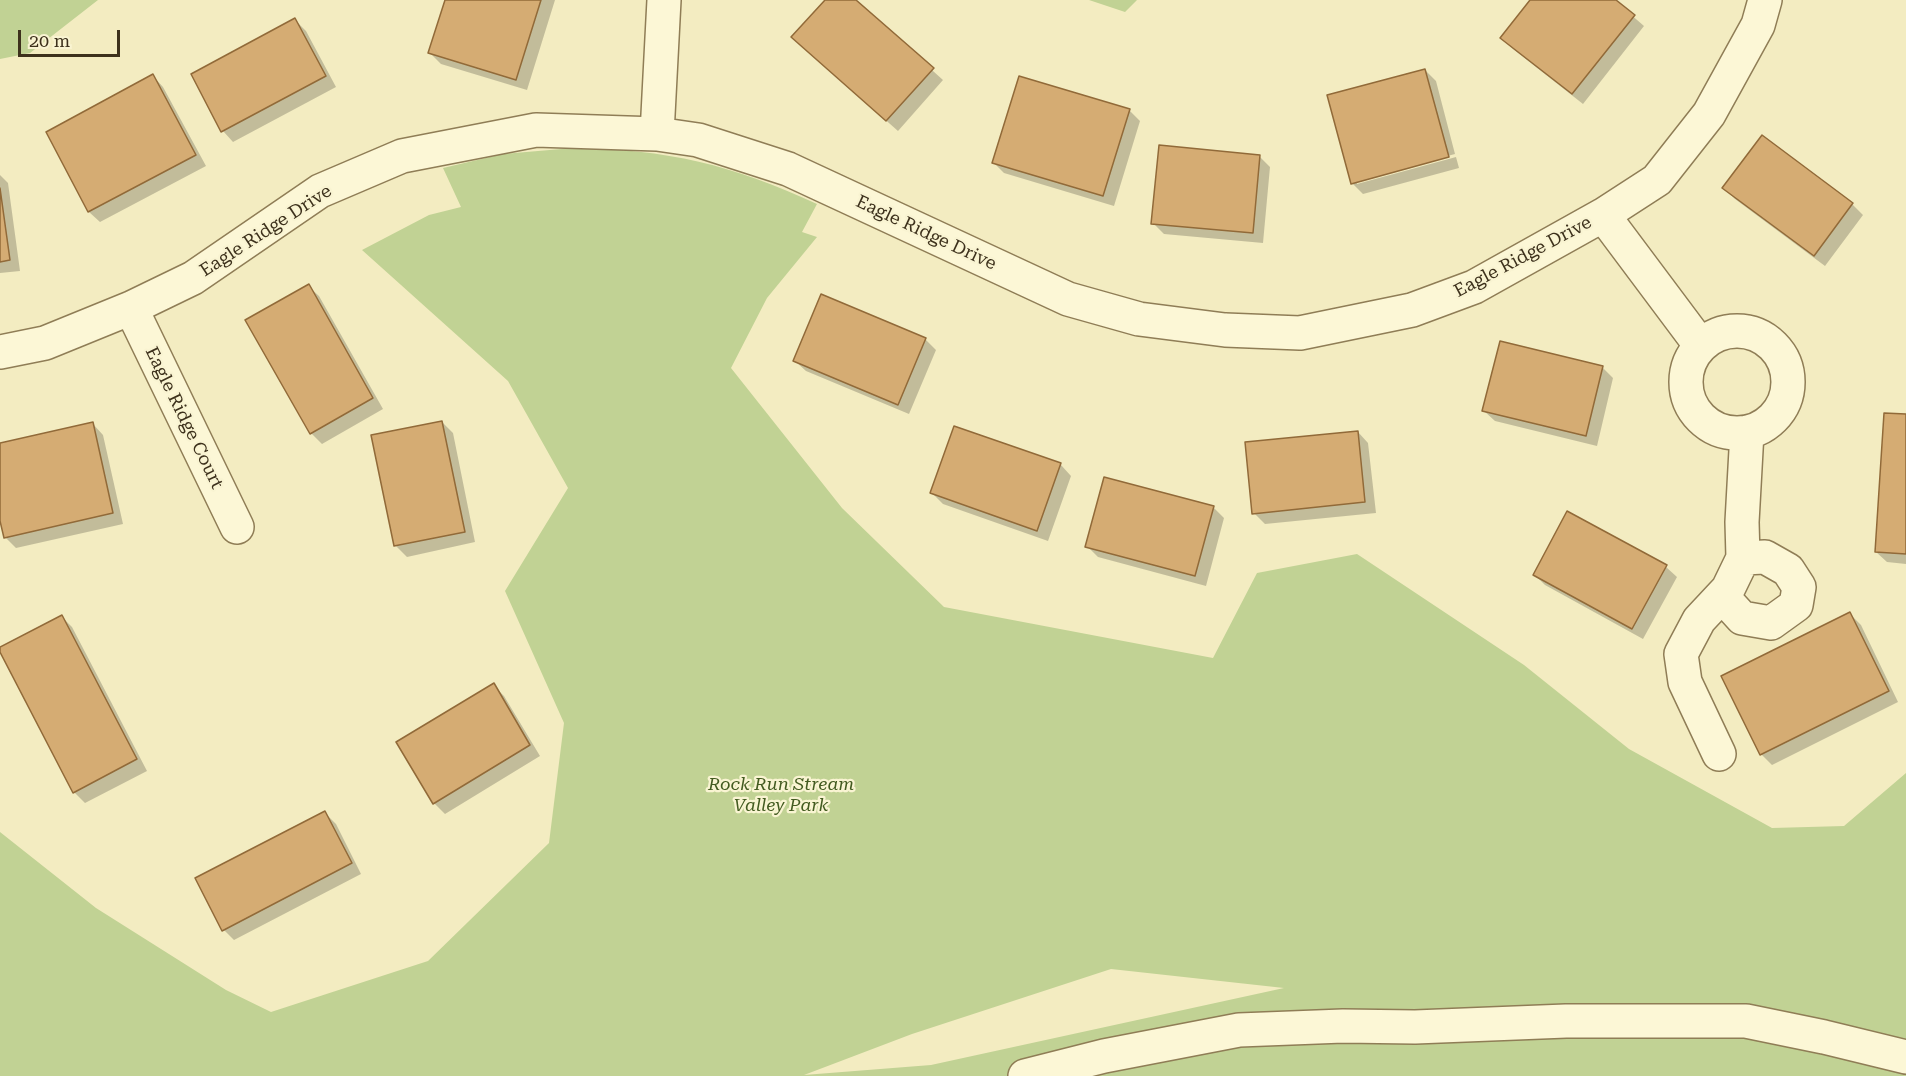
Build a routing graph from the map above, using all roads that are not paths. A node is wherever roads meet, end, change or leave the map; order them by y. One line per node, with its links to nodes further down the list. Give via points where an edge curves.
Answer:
1 (664, 0): 3 (street)
2 (1766, 0): 4 (street, Eagle Ridge Drive, via 1758,26 1709,114 1657,180)
3 (657, 134): 4 (street, Eagle Ridge Drive, via 698,140 788,169 1068,299 1139,319 1225,330 1300,333 1412,310 1474,287); 5 (street, Eagle Ridge Drive, via 536,130 402,156 320,192 193,278)
4 (1603, 215): 6 (street)
5 (131, 308): 7 (street, Eagle Ridge Drive, via 45,342); 9 (street, Eagle Ridge Court)
6 (1701, 346): 8 (street, via 1686,377 1687,395 1694,411 1706,424 1722,432); 8 (street, via 1730,331 1746,332 1774,346 1783,359 1788,391 1783,406 1772,420)
7 (0, 352)
8 (1747, 432): 10 (street)
9 (237, 527)
10 (1743, 558): 11 (street); 11 (street, via 1765,557 1788,570 1799,587 1796,605 1771,623 1742,618)
11 (1722, 596): 12 (street, via 1699,620 1681,654 1685,682)
12 (1719, 754)
13 (1906, 1057): 14 (street, via 1746,1021 1566,1021 1239,1030)
14 (1025, 1076)

